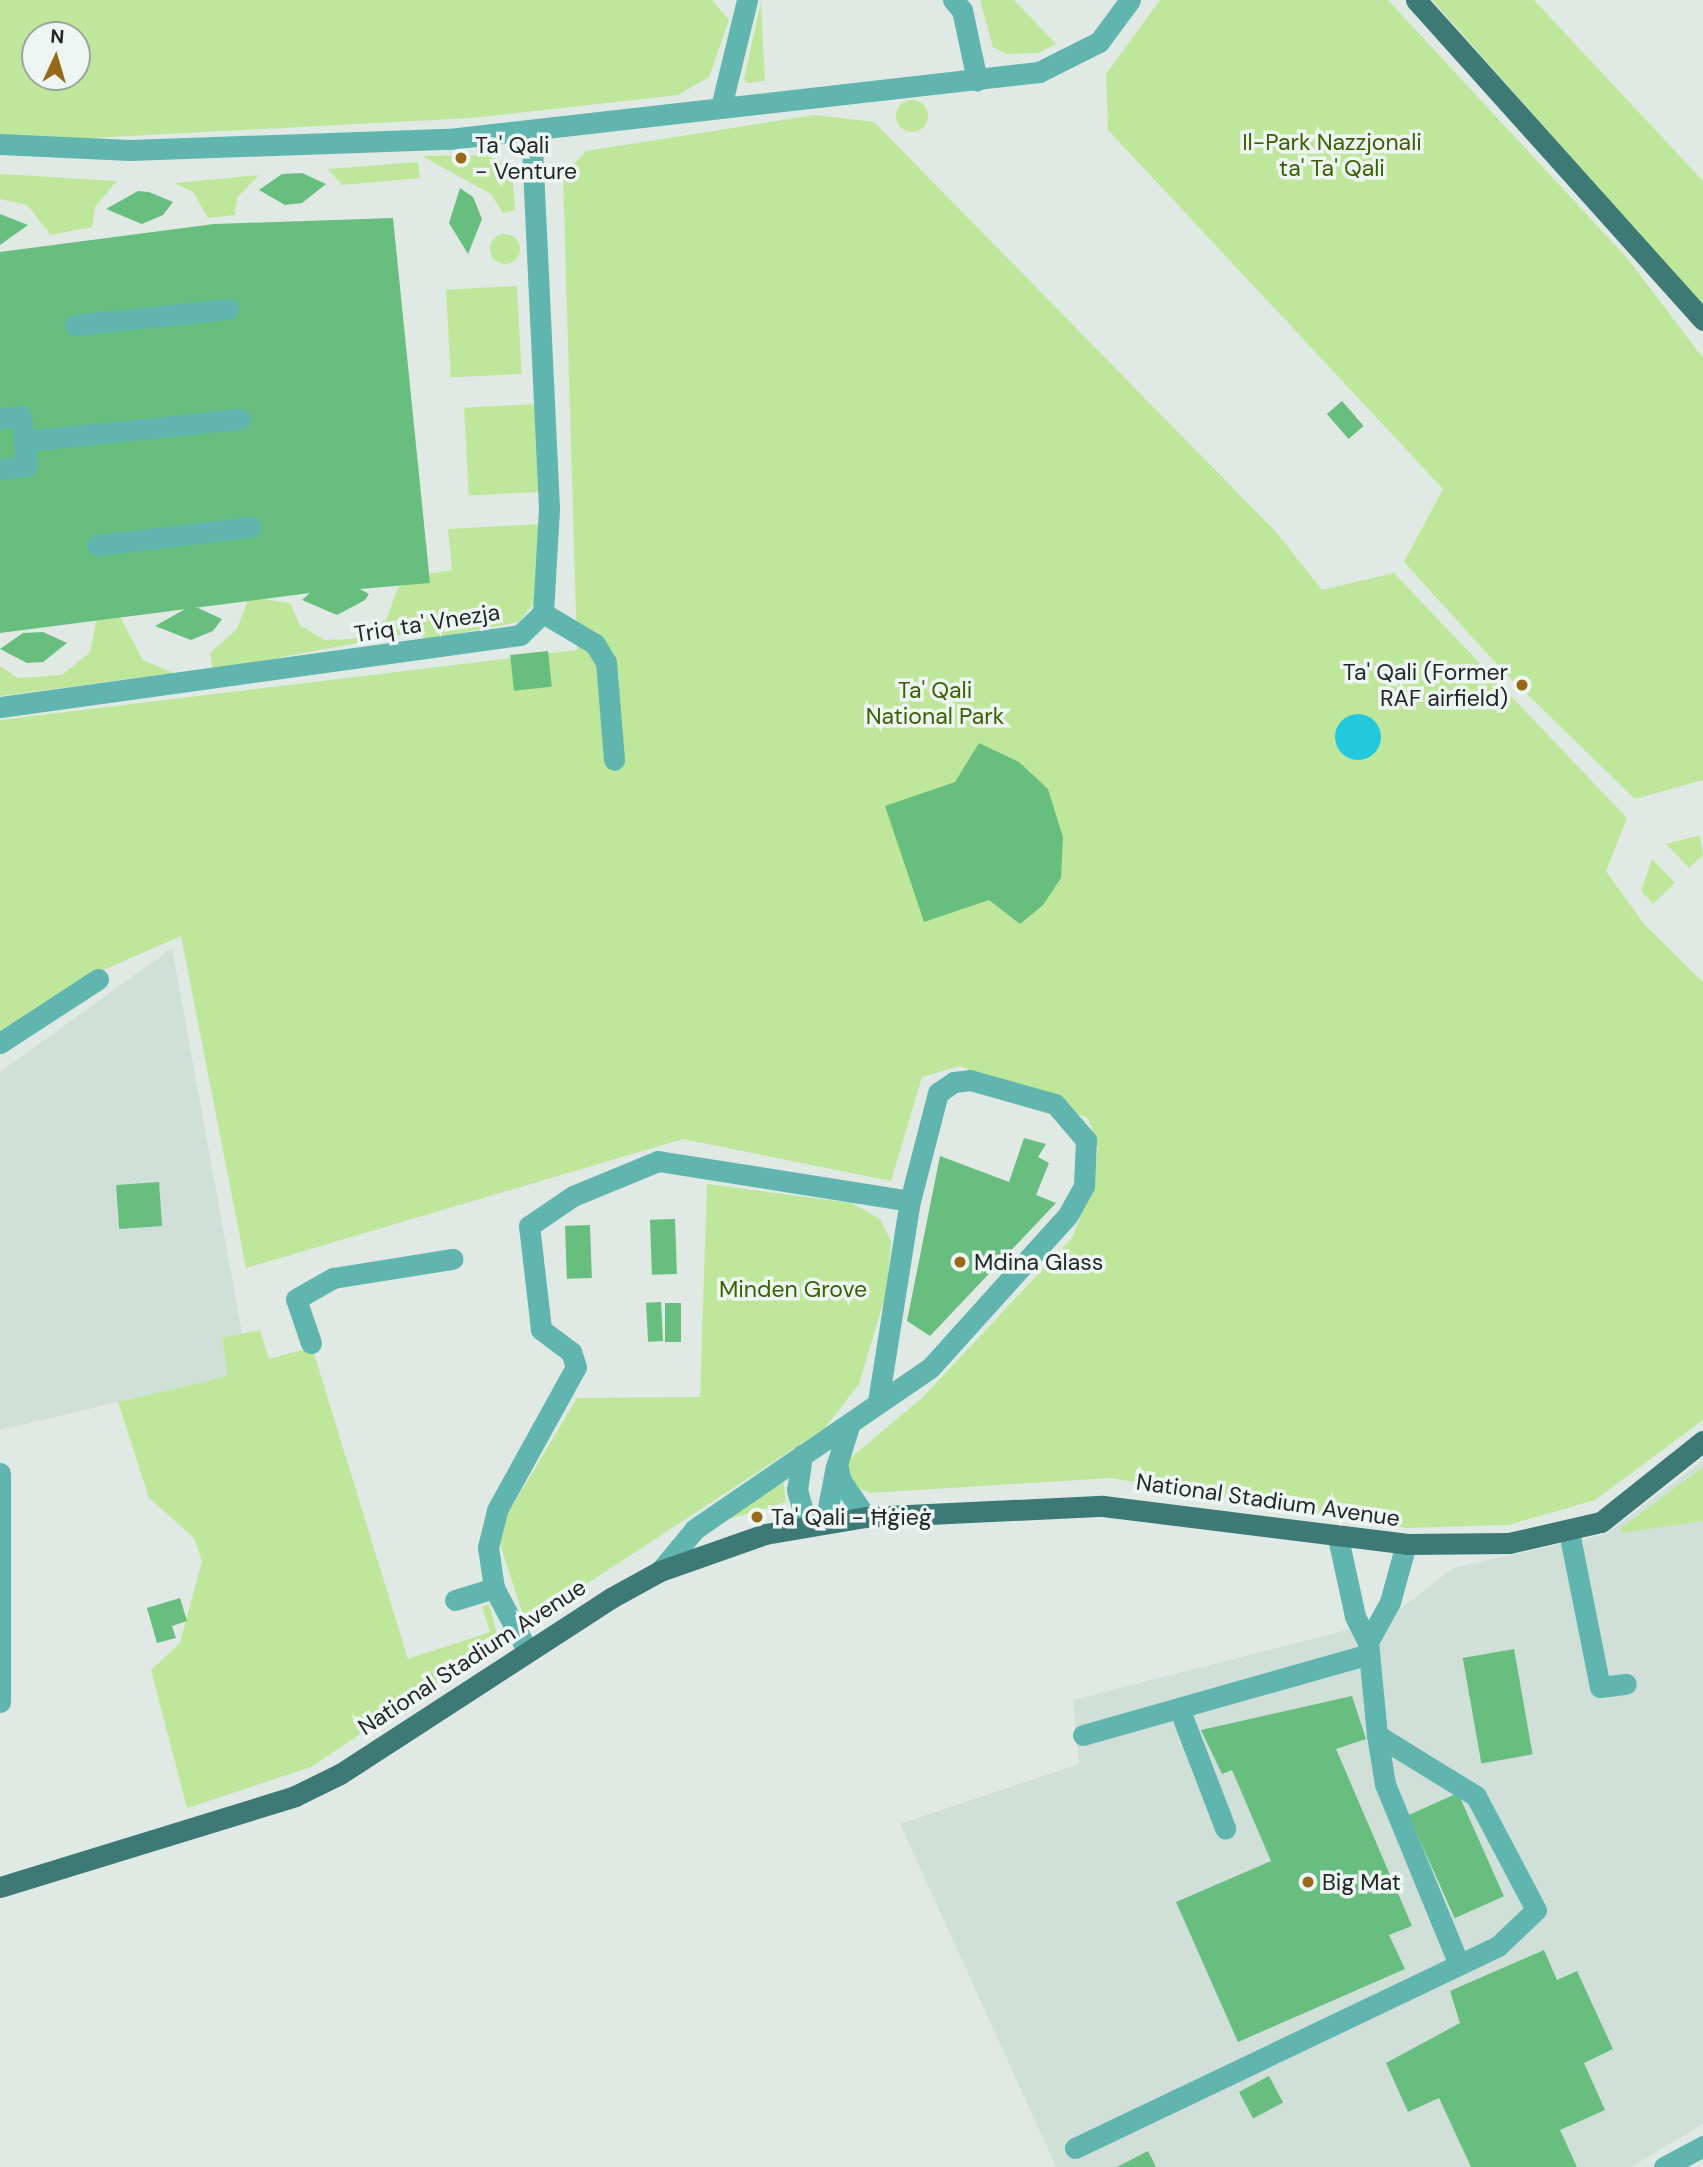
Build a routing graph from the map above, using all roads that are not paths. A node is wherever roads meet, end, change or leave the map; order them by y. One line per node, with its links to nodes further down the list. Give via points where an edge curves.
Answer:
1 (747, 0): 6 (street)
2 (953, 0): 5 (street, via 962,10)
3 (1130, 0): 5 (street, via 1099,42 1039,72)
4 (1416, 0): 10 (main road)
5 (977, 79): 6 (street)
6 (721, 107): 7 (street)
7 (531, 133): 8 (street, via 130,150); 18 (street, via 549,508)
8 (0, 145)
9 (228, 309): 11 (street)
10 (1703, 320)
11 (75, 325)
12 (0, 418): 14 (street, via 21,416)
13 (240, 419): 14 (street)
14 (26, 441): 15 (street, via 27,466)
15 (0, 469)
16 (251, 527): 17 (street)
17 (97, 545)
18 (543, 613): 19 (street, Triq ta' Vnezja, via 520,635); 20 (street, via 595,644 606,662)
19 (0, 707)
20 (614, 760)
21 (98, 979): 22 (street)
22 (0, 1043)
23 (910, 1201): 26 (street); 26 (street, via 939,1093 954,1082 970,1080 1055,1104 1086,1140 1084,1186 1068,1215 930,1368); 38 (street, via 658,1161 573,1196 529,1226 541,1329 570,1352 576,1367 497,1510 488,1547)
24 (453, 1259): 25 (street, via 333,1278 296,1298)
25 (311, 1343)
26 (878, 1402): 27 (street)
27 (851, 1421): 29 (street); 30 (street)
28 (1703, 1441): 34 (main road, National Stadium Avenue, via 1601,1522)
29 (802, 1455): 33 (street, via 797,1490); 37 (street, via 695,1529)
30 (837, 1464): 32 (street, via 841,1481); 33 (street)
31 (0, 1473): 43 (street)
32 (866, 1517): 33 (main road, National Stadium Avenue); 35 (main road, National Stadium Avenue, via 1103,1506 1215,1515)
33 (816, 1524): 37 (main road, National Stadium Avenue)
34 (1569, 1532): 36 (main road, National Stadium Avenue, via 1510,1543); 42 (street, via 1600,1687)
35 (1338, 1538): 36 (main road, National Stadium Avenue); 41 (street, via 1355,1616)
36 (1406, 1545): 41 (street, via 1390,1602)
37 (660, 1571): 40 (main road, National Stadium Avenue)
38 (495, 1588): 39 (street); 40 (street)
39 (455, 1600)
40 (526, 1648): 48 (main road, National Stadium Avenue, via 340,1774 295,1796)
41 (1369, 1648): 44 (street); 46 (street)
42 (1626, 1684)
43 (0, 1702)
44 (1179, 1708): 45 (street); 47 (street)
45 (1083, 1735)
46 (1377, 1735): 49 (street, via 1385,1784); 49 (street, via 1476,1796 1536,1910 1498,1946)
47 (1225, 1828)
48 (0, 1887)
49 (1459, 1964): 51 (street)
50 (1703, 2146): 52 (street)
51 (1075, 2148)
52 (1664, 2167)

